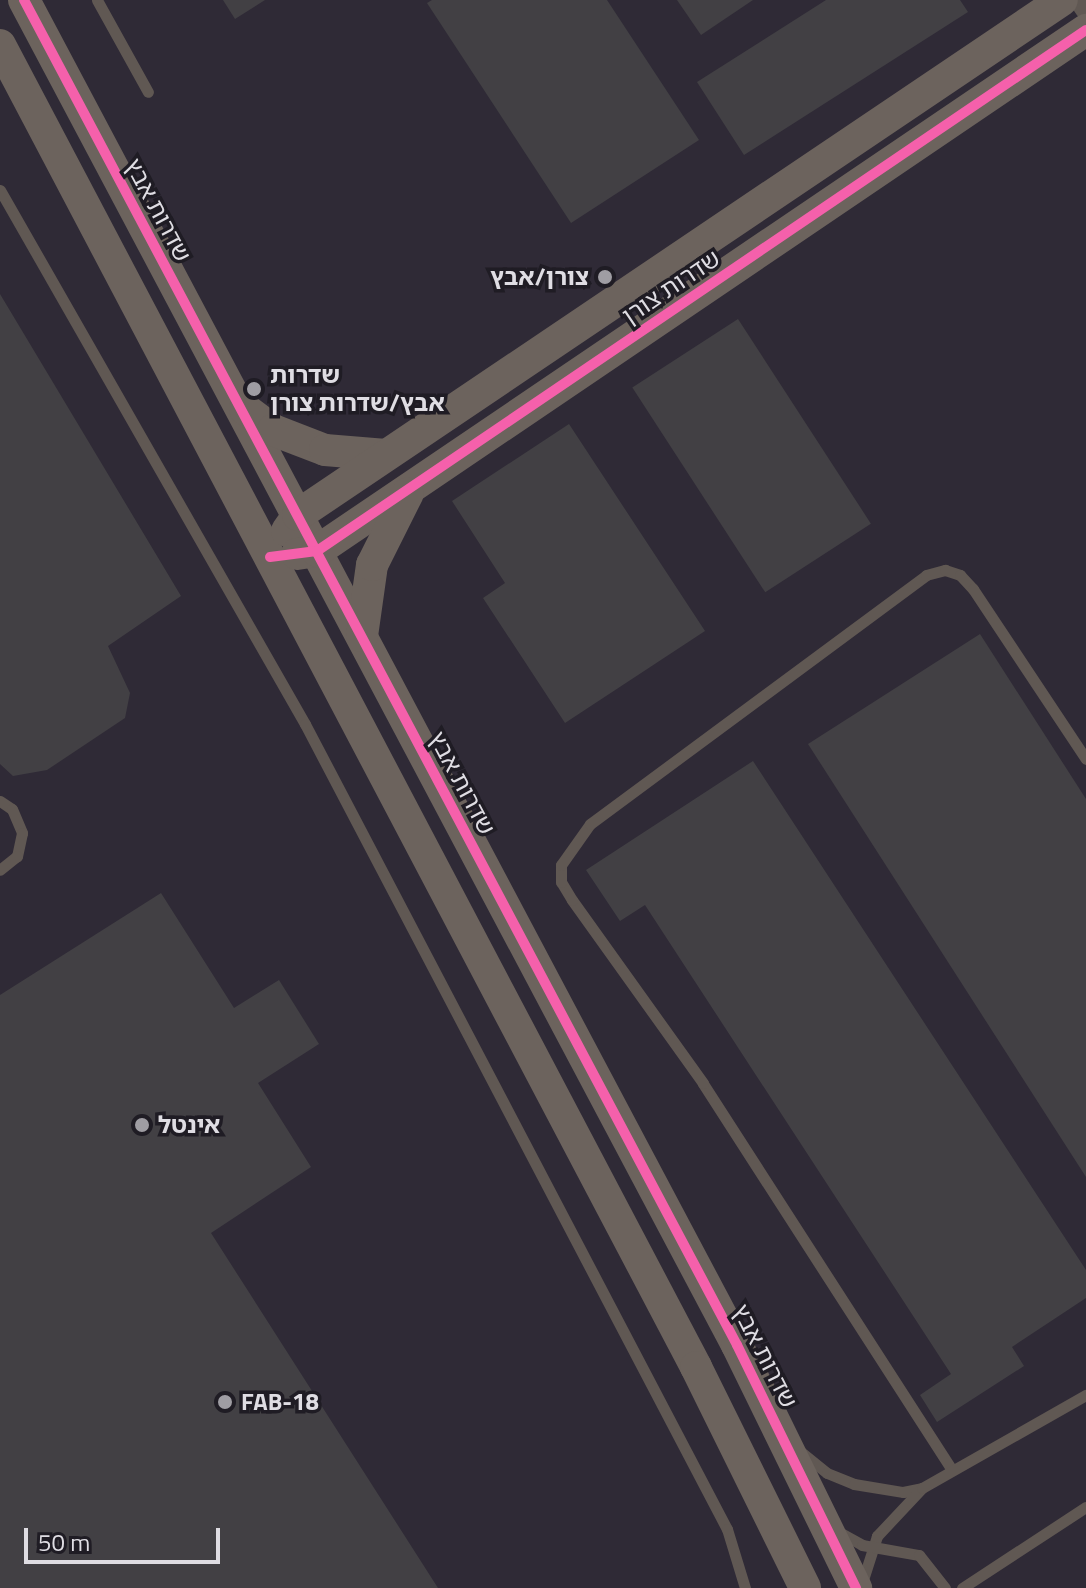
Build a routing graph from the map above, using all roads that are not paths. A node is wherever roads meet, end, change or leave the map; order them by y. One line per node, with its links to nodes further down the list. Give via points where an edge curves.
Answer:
1 (24, 0): 10 (street, שדרות אבץ)
2 (97, 0): 8 (lane)
3 (1062, 0): 11 (street, שדרות צורן)
4 (1080, 0): 5 (street)
5 (1086, 9)
6 (1086, 30): 12 (street, שדרות צורן)
7 (0, 45): 15 (street)
8 (148, 92)
9 (0, 190): 29 (lane, via 305,724 727,1529)
10 (235, 399): 11 (street, via 252,416 296,441 354,456); 13 (street, שדרות אבץ)
11 (386, 455): 13 (street, שדרות צורן)
12 (413, 487): 14 (street, שדרות צורן); 16 (street, via 372,565)
13 (298, 515): 14 (street, שדרות אבץ); 15 (street, שדרות צורן)
14 (317, 551): 15 (street, שדרות צורן); 16 (street, שדרות אבץ)
15 (270, 557): 30 (street, via 696,1367)
16 (362, 636): 21 (street, שדרות אבץ)
17 (1086, 759): 22 (lane, via 973,589 960,575 945,570 926,575 590,824 561,865 566,891 703,1083)
18 (0, 801): 19 (lane, via 12,809 22,833 17,856)
19 (0, 870)
20 (1086, 1395): 22 (lane)
21 (783, 1435): 23 (lane, via 839,1479 888,1490); 25 (street, שדרות אבץ)
22 (952, 1470): 23 (lane)
23 (922, 1488): 26 (lane, via 892,1515)
24 (1086, 1507): 32 (lane)
25 (823, 1516): 26 (lane, via 850,1540); 28 (street, שדרות אבץ)
26 (872, 1547): 27 (lane); 28 (lane)
27 (901, 1551): 28 (lane, via 880,1557); 31 (lane, via 926,1560)
28 (860, 1583)
29 (745, 1588)
30 (805, 1588)
31 (945, 1588)
32 (962, 1588)

